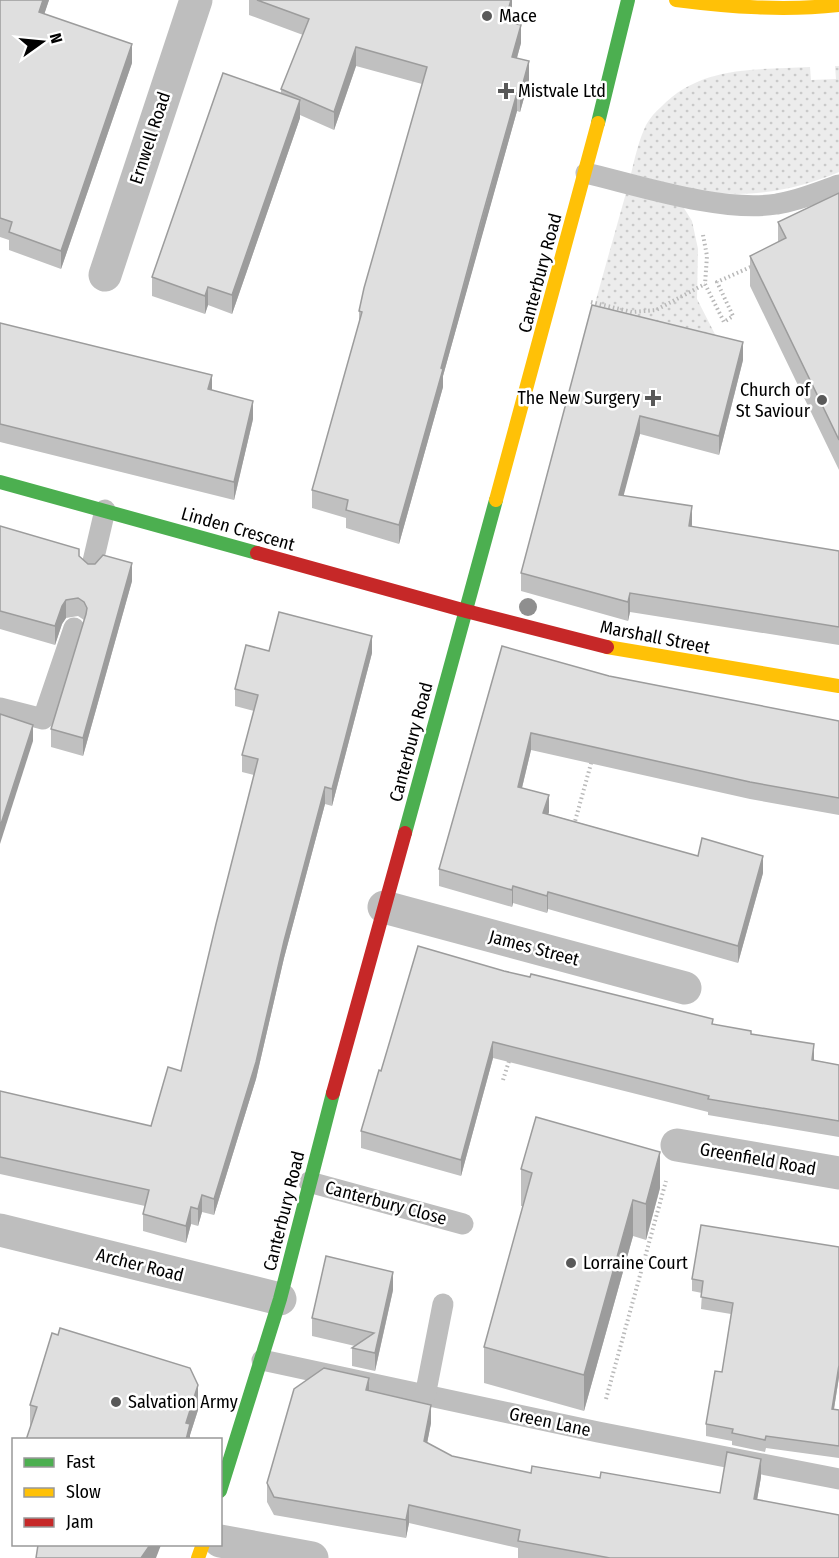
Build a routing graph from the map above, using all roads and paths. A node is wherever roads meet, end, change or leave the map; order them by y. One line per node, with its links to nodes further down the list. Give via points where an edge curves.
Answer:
1 (196, 0): 9 (street, Ernwell Road)
2 (628, 0): 5 (main road, Canterbury Road)
3 (676, 0): 4 (main road, via 745,9)
4 (839, 5)
5 (586, 173): 7 (lane); 15 (main road, Canterbury Road)
6 (839, 185): 7 (lane, via 777,204 750,206)
7 (690, 197): 10 (path, via 707,256)
8 (765, 260): 10 (path, via 717,282 733,316 724,322)
9 (105, 275)
10 (705, 284): 11 (path, via 656,310 632,312)
11 (583, 301)
12 (0, 482): 13 (main road, Linden Crescent)
13 (105, 510): 14 (lane); 15 (main road, Linden Crescent)
14 (91, 570)
15 (466, 611): 17 (main road, Marshall Street, via 621,651); 21 (main road, Canterbury Road)
16 (75, 628): 18 (lane, via 43,719)
17 (839, 686)
18 (0, 708)
19 (593, 754): 20 (path)
20 (571, 835)
21 (384, 907): 22 (street, James Street); 27 (main road, Canterbury Road)
22 (685, 988)
23 (513, 1047): 24 (path)
24 (503, 1080)
25 (677, 1145): 26 (street, Greenfield Road); 34 (path)
26 (839, 1173)
27 (309, 1182): 28 (lane, Canterbury Close); 30 (main road, Canterbury Road)
28 (463, 1224)
29 (0, 1230): 30 (street, Archer Road)
30 (280, 1299): 32 (main road, Canterbury Road)
31 (443, 1304): 33 (lane)
32 (262, 1360): 33 (lane, Green Lane); 36 (main road, Canterbury Road)
33 (425, 1396): 34 (lane, Green Lane)
34 (598, 1431): 35 (lane, Green Lane)
35 (839, 1479)
36 (222, 1485)
37 (222, 1541): 38 (street)
38 (312, 1558)

